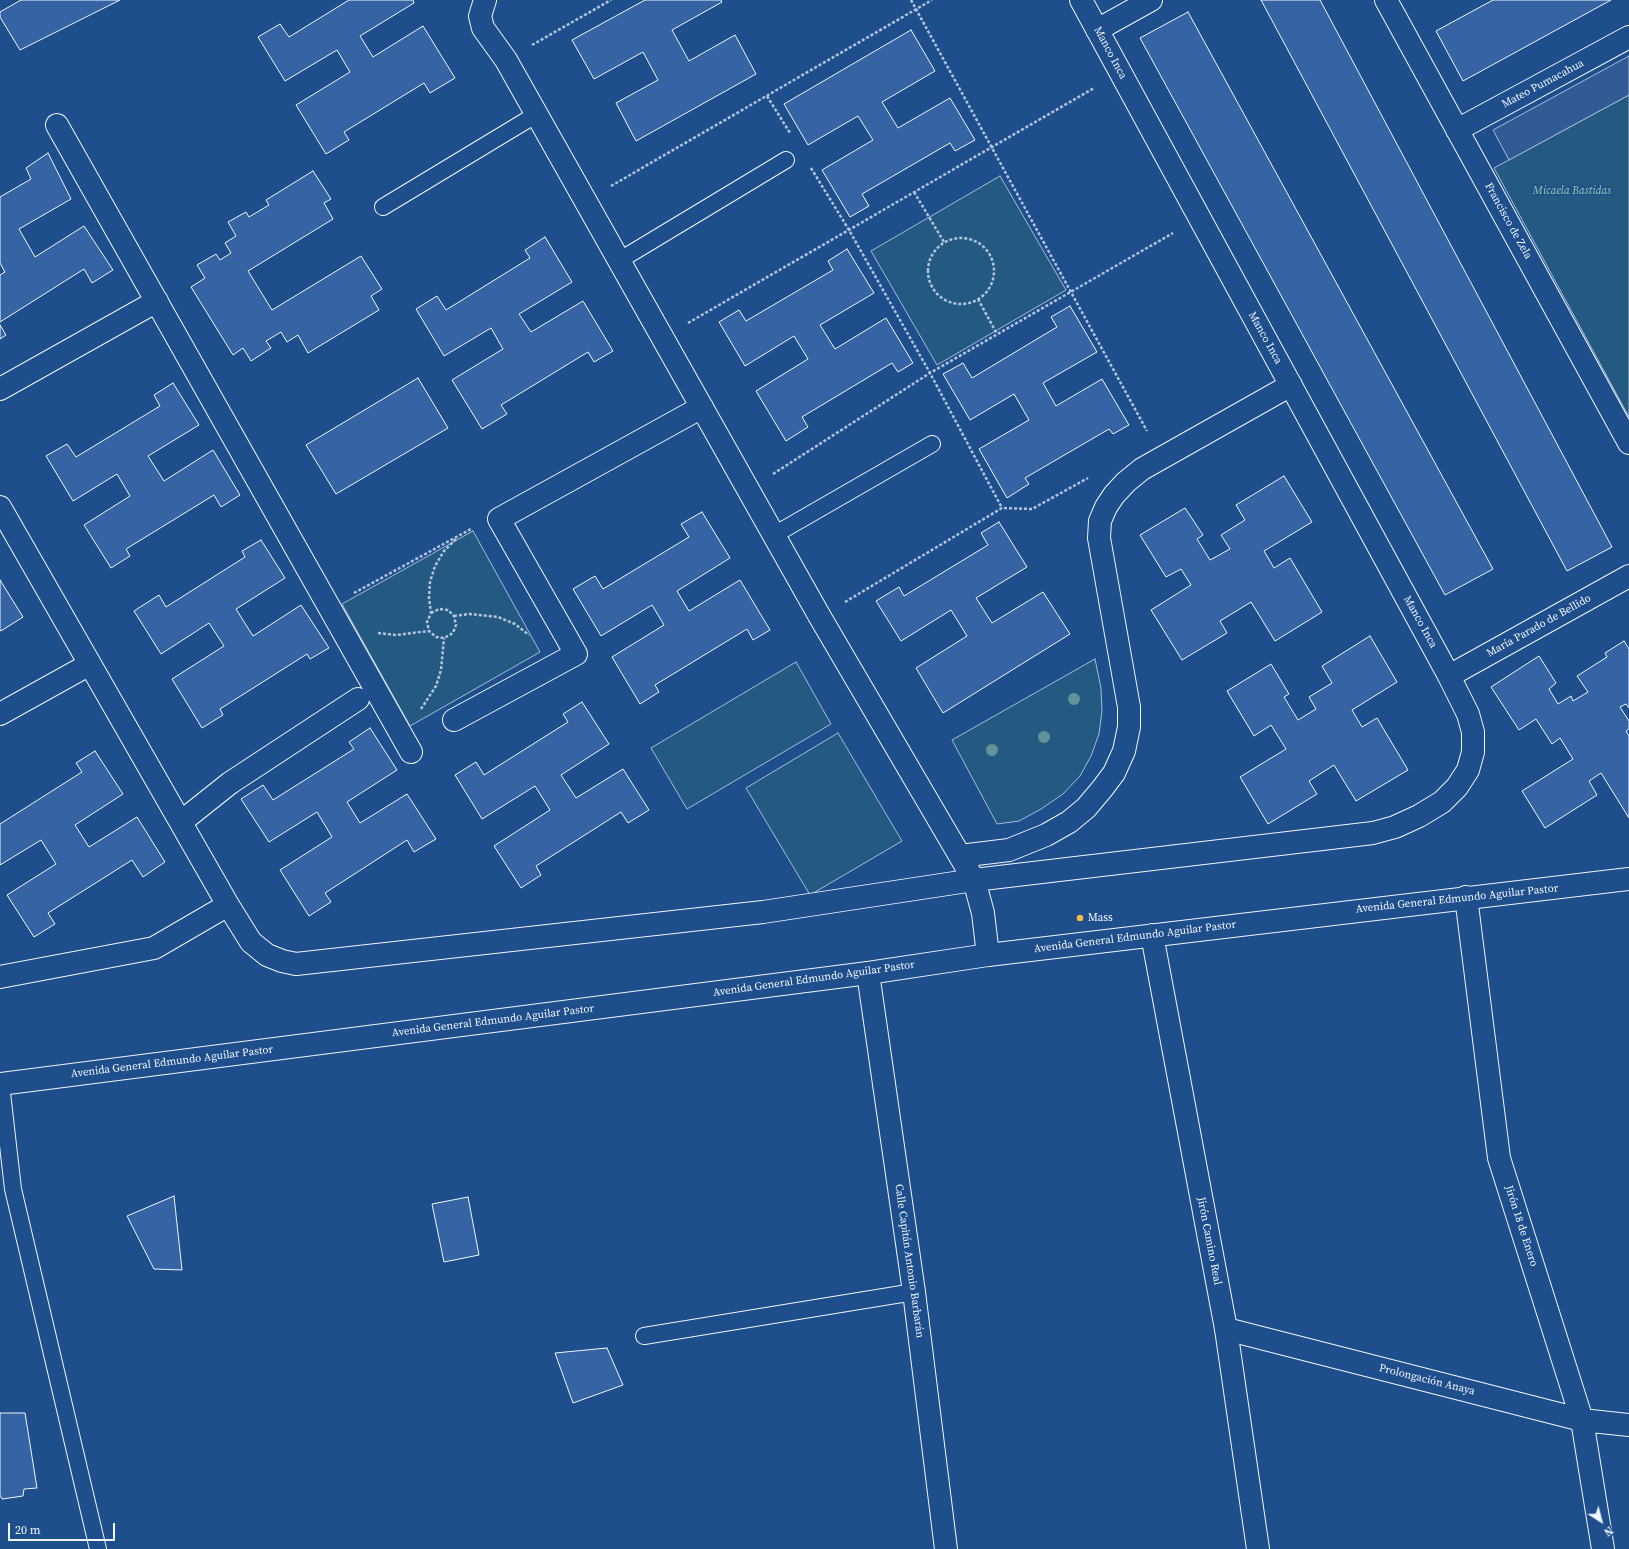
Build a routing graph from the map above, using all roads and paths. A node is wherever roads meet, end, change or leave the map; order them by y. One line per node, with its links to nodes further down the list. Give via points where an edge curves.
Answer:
1 (485, 0): 11 (street, via 480,16 483,28)
2 (611, 0): 11 (path)
3 (911, 0): 8 (path)
4 (932, 0): 8 (path)
5 (1081, 0): 9 (street, Manco Inca)
6 (1151, 0): 9 (street)
7 (1386, 0): 16 (street, Francisco de Zela)
8 (916, 9): 13 (path); 18 (path)
9 (1097, 30): 12 (street, Manco Inca)
10 (1629, 37): 16 (street, Mateo Pumacahua)
11 (506, 60): 14 (street)
12 (1120, 72): 18 (path); 24 (street, Manco Inca)
13 (767, 96): 17 (path); 22 (path)
14 (537, 114): 22 (street); 23 (lane)
15 (57, 125): 30 (street)
16 (1457, 130): 37 (street, Francisco de Zela)
17 (792, 136)
18 (991, 147): 21 (path); 28 (path)
19 (786, 160): 27 (lane)
20 (808, 163): 25 (path)
21 (914, 192): 25 (path); 26 (path)
22 (586, 200): 27 (street)
23 (383, 207)
24 (1199, 218): 28 (path); 34 (street, Manco Inca)
25 (849, 230): 32 (path); 33 (path)
26 (944, 242): 29 (path, via 956,238 969,239 980,244 990,254 994,266 993,279 987,291); 29 (path, via 928,263 928,276 932,288 940,298 952,303 965,304)
27 (620, 260): 32 (street)
28 (1070, 292): 31 (path); 39 (path)
29 (978, 299): 31 (path)
30 (157, 301): 35 (street); 48 (street)
31 (997, 334): 33 (path)
32 (663, 337): 36 (street)
33 (930, 373): 41 (path); 43 (path)
34 (1291, 385): 39 (street); 59 (street, Manco Inca)
35 (0, 389)
36 (702, 407): 41 (street); 62 (street, via 499,519 576,654)
37 (1629, 443)
38 (932, 444): 45 (lane)
39 (1162, 458): 66 (street, via 1126,482 1106,507 1100,521 1099,538 1129,706 1129,727 1124,751 1114,773 1086,808 1069,822 1046,835 1009,850)
40 (1092, 476): 43 (path, via 1032,509)
41 (749, 490): 45 (street)
42 (0, 507): 58 (street, Manco Inca)
43 (1002, 508): 51 (path)
44 (472, 528): 46 (path); 48 (path); 49 (path, via 444,551 435,566 430,582)
45 (774, 534): 51 (street)
46 (476, 535)
47 (1629, 576): 59 (street, María Parado de Bellido)
48 (329, 607): 63 (street)
49 (431, 613): 50 (path, via 439,609 448,610); 53 (path, via 427,622)
50 (454, 616): 56 (path, via 456,625 453,633); 57 (path, via 469,614 498,617 515,624)
51 (820, 617): 66 (street)
52 (530, 630): 55 (path)
53 (429, 631): 54 (path, via 396,635); 56 (path)
54 (373, 632)
55 (534, 636)
56 (444, 638): 63 (path, via 443,659 436,686 427,703)
57 (534, 640)
58 (90, 664): 61 (street); 65 (street, Manco Inca)
59 (1449, 676): 68 (street, Manco Inca, via 1468,714 1472,732 1473,752 1468,770 1457,787 1442,802 1396,827 1366,834)
60 (358, 699): 65 (street, via 230,783)
61 (0, 714)
62 (454, 720)
63 (399, 731): 64 (street)
64 (411, 752)
65 (181, 822): 70 (street, Manco Inca)
66 (960, 856): 68 (street)
67 (1629, 879): 69 (street, Avenida General Edmundo Aguilar Pastor)
68 (974, 880): 70 (street, Manco Inca, via 763,912 296,964 267,955 251,942); 72 (street, via 983,913)
69 (1466, 897): 71 (street, Avenida General Edmundo Aguilar Pastor); 80 (street, Jirón 18 de Enero, via 1499,1158)
70 (228, 905): 74 (street, via 154,948)
71 (1152, 935): 72 (street, Avenida General Edmundo Aguilar Pastor); 78 (street, Jirón Camino Real)
72 (988, 955): 73 (street, Avenida General Edmundo Aguilar Pastor)
73 (868, 973): 75 (street, Avenida General Edmundo Aguilar Pastor); 77 (street, Calle Capitán Antonio Barbarán)
74 (0, 977)
75 (1, 1084): 76 (lane)
76 (4, 1155): 82 (lane)
77 (914, 1292): 79 (lane); 83 (street, Calle Capitán Antonio Barbarán)
78 (1226, 1330): 80 (street, Prolongación Anaya); 84 (street, Jirón Camino Real)
79 (644, 1336)
80 (1582, 1420): 81 (street, Prolongación Anaya); 85 (street, Jirón 18 de Enero)
81 (1629, 1426)
82 (98, 1549)
83 (946, 1549)
84 (1258, 1549)
85 (1602, 1549)

